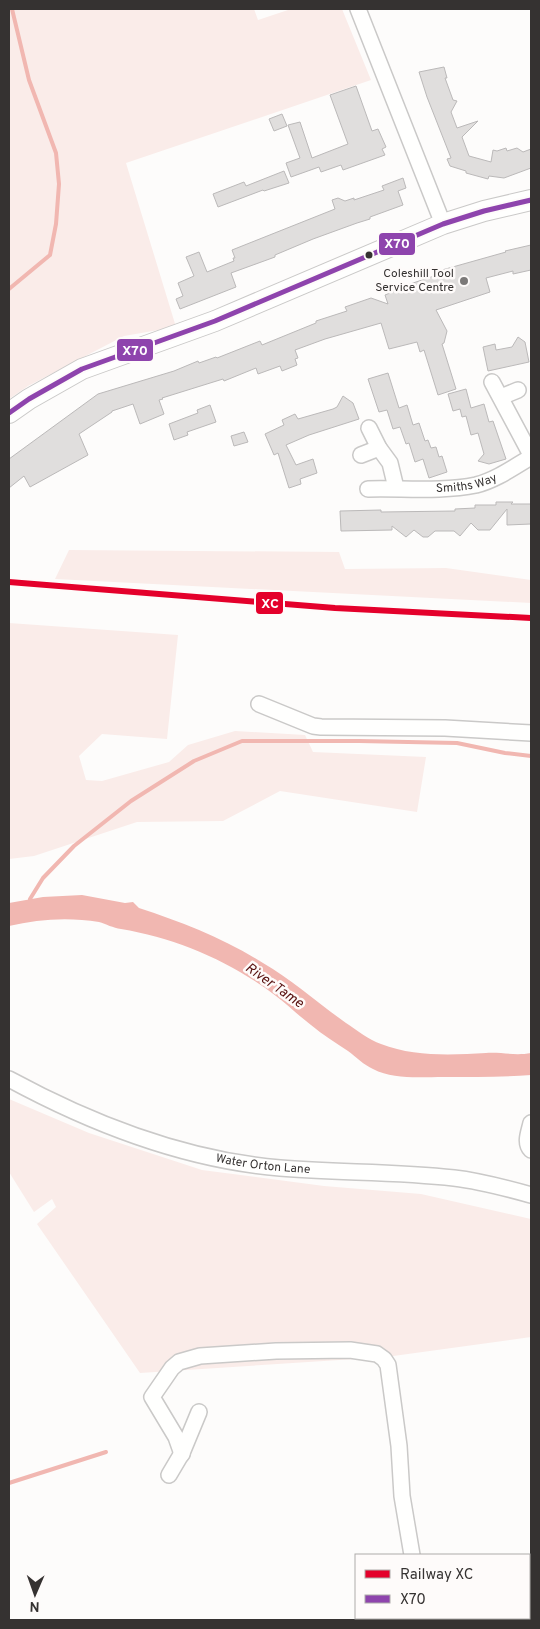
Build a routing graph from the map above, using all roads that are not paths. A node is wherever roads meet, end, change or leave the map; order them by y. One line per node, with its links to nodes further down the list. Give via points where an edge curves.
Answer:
1 (358, 9): 3 (street)
2 (531, 200): 3 (main road)
3 (443, 224): 7 (main road, via 215,321 82,369)
4 (492, 382): 6 (street, Smiths Way)
5 (518, 390): 6 (street)
6 (501, 397): 11 (street, Smiths Way)
7 (9, 413)
8 (369, 428): 9 (street)
9 (379, 448): 10 (street); 12 (street, via 390,463)
10 (361, 455)
11 (531, 456): 12 (street, Smiths Way, via 501,475 477,484)
12 (396, 488): 13 (street, Smiths Way)
13 (368, 489)
14 (260, 704): 15 (street, via 321,727 445,728)
15 (531, 733)
16 (9, 1079): 19 (street, Water Orton Lane, via 99,1123 165,1146 221,1159 279,1168 456,1178)
17 (531, 1123): 18 (street, via 527,1142)
18 (531, 1150)
19 (531, 1195)
20 (199, 1412): 21 (street)
21 (182, 1454): 22 (street); 23 (street, via 176,1437 152,1397 179,1362 200,1356 276,1352 350,1350 377,1354 388,1365)
22 (169, 1475)
23 (412, 1554)

